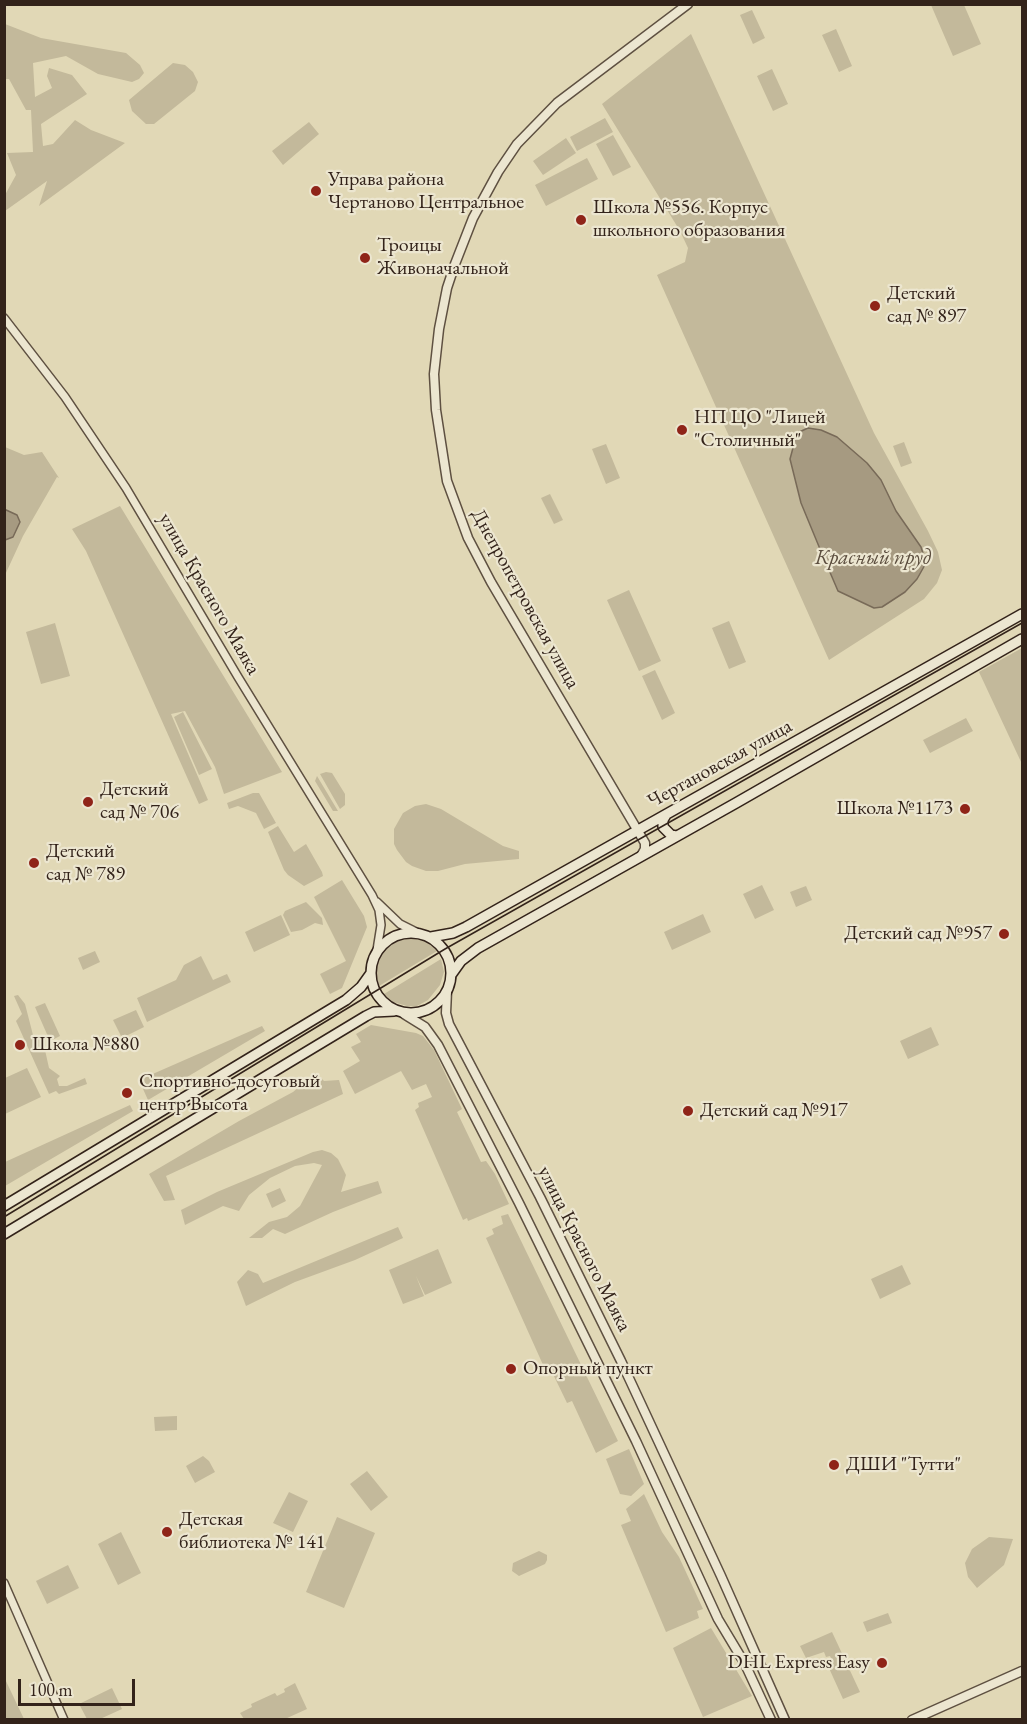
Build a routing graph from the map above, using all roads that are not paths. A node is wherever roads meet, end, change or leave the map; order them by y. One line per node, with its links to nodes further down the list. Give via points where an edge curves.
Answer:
1 (688, 4): 6 (street, Днепропетровская улица, via 557,103 517,144 473,219 454,264 439,328 434,374 444,464 468,538)
2 (4, 318): 9 (street, улица Красного Маяка, via 65,397 126,488)
3 (1023, 614): 5 (main road, Чертановская улица)
4 (1023, 639): 7 (main road, Чертановская улица)
5 (666, 815): 6 (main road, Чертановская улица); 7 (main road, via 663,827)
6 (638, 831): 8 (street, Днепропетровская улица, via 645,843); 11 (main road, Чертановская улица, via 466,927)
7 (676, 836): 8 (main road, Чертановская улица)
8 (641, 856): 14 (main road, Чертановская улица, via 478,948)
9 (372, 895): 10 (street, улица Красного Маяка, via 400,924); 12 (street, улица Красного Маяка, via 381,925)
10 (418, 933): 11 (main road); 12 (main road, via 395,935)
11 (431, 937): 14 (main road, via 447,953)
12 (377, 950): 13 (main road)
13 (371, 973): 16 (main road, via 377,995 386,1006); 17 (main road, via 346,1000)
14 (451, 975): 15 (main road, Чертановская улица)
15 (447, 991): 16 (main road, via 426,1010); 23 (street, улица Красного Маяка, via 449,1024 631,1382)
16 (399, 1012): 18 (main road, via 374,1012 366,1016); 22 (street, улица Красного Маяка, via 432,1034 448,1064 640,1449 718,1619)
17 (4, 1206)
18 (4, 1234)
19 (4, 1583): 21 (street)
20 (1023, 1671): 24 (street)
21 (64, 1719)
22 (771, 1719)
23 (785, 1719)
24 (912, 1719)

